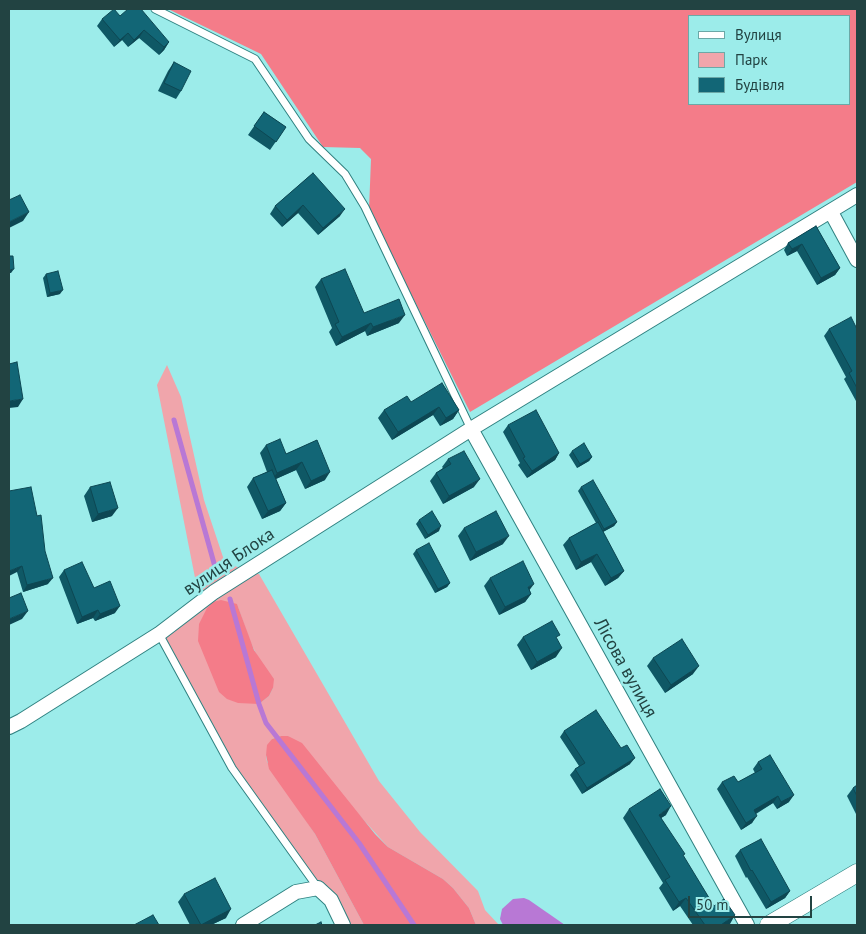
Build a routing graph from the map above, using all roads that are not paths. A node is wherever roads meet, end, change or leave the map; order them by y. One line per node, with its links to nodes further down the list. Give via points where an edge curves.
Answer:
1 (155, 9): 5 (lane, via 255,59 309,139 345,174 365,207)
2 (857, 195): 3 (street, вулиця Блока)
3 (831, 212): 4 (street); 5 (street, вулиця Блока)
4 (857, 260)
5 (471, 429): 6 (street, вулиця Блока, via 214,592); 12 (street, Лісова вулиця)
6 (159, 634): 7 (street, вулиця Блока, via 21,722); 9 (lane, via 232,768)
7 (9, 726)
8 (857, 873): 13 (street)
9 (318, 888): 10 (street, via 296,892); 11 (street, via 332,900)
10 (243, 925)
11 (343, 925)
12 (747, 925)
13 (769, 925)

